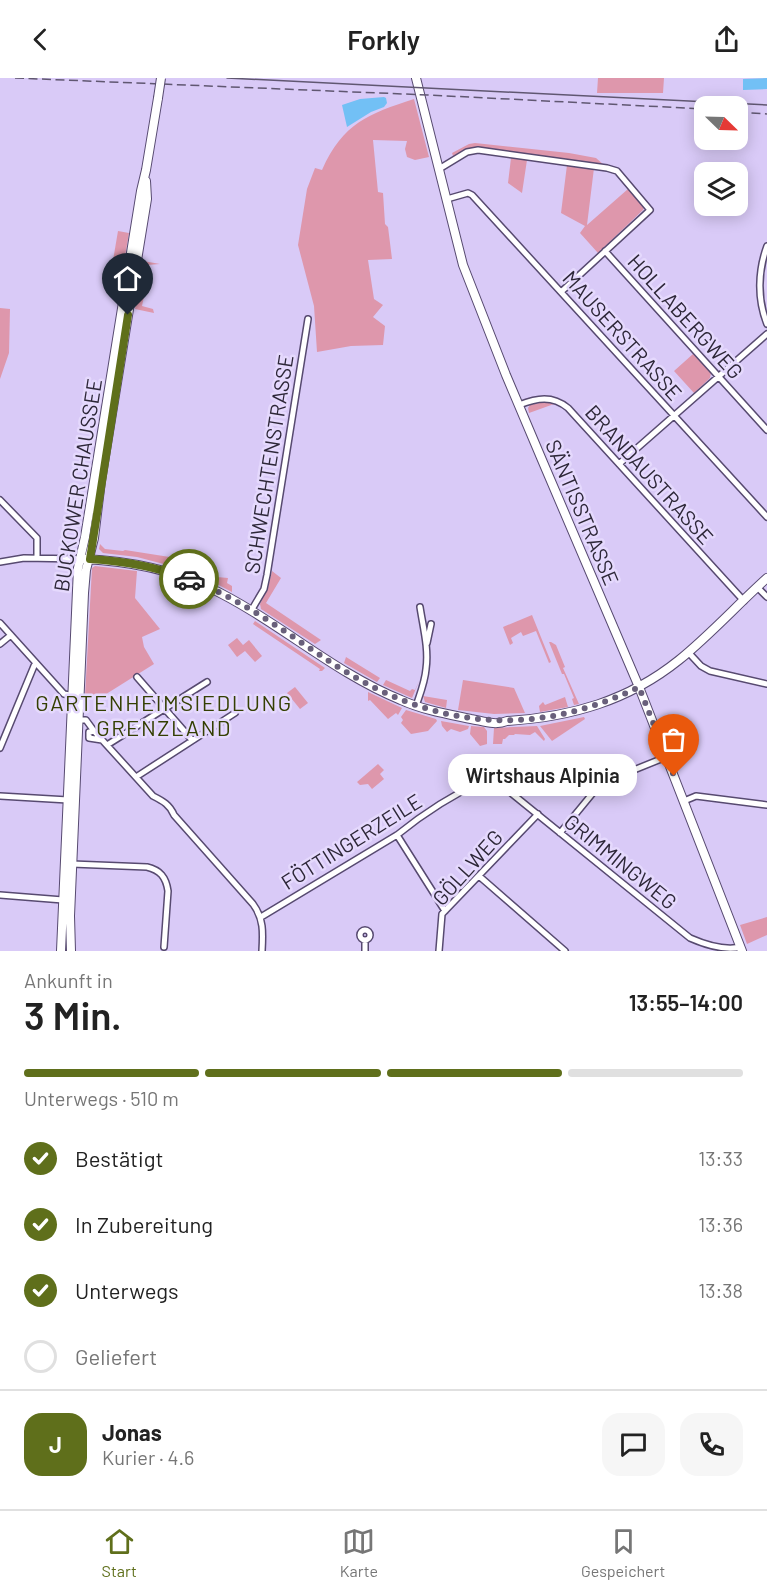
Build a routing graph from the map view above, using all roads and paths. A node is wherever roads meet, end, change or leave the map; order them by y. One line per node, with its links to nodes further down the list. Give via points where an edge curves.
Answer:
1 (161, 78): 4 (street, BUCKOWER CHAUSSEE, bridge)
2 (416, 78): 3 (street, SÄNTISSTRASSE)
3 (439, 169): 5 (street, SÄNTISSTRASSE); 7 (street, via 467,152 478,150 617,171 650,210)
4 (146, 170): 20 (street, BUCKOWER CHAUSSEE); 21 (street, BUCKOWER CHAUSSEE, via 147,199)
5 (447, 200): 8 (street, MAUSERSTRASSE, via 472,195); 13 (street, SÄNTISSTRASSE, via 463,265)
6 (767, 246): 10 (street, via 760,292)
7 (605, 251): 8 (street); 12 (street, HOLLABERGWEG)
8 (561, 292): 14 (street, MAUSERSTRASSE)
9 (308, 319): 28 (street, SCHWECHTENSTRASSE, via 267,575)
10 (767, 324)
11 (767, 334): 12 (street)
12 (718, 376): 14 (street); 15 (street, HOLLABERGWEG)
13 (519, 405): 16 (street, BRANDAUSTRASSE, via 543,398 563,404); 39 (street, SÄNTISSTRASSE)
14 (674, 415): 16 (street); 18 (street, MAUSERSTRASSE)
15 (767, 430)
16 (619, 464): 26 (street, BRANDAUSTRASSE)
17 (0, 500): 19 (street, via 37,538)
18 (767, 517)
19 (37, 557): 20 (street); 22 (street)
20 (80, 559): 21 (street); 40 (street, BUCKOWER CHAUSSEE)
21 (90, 559): 28 (street, via 165,571 209,588); 40 (street, BUCKOWER CHAUSSEE)
22 (0, 562)
23 (767, 579): 24 (street)
24 (757, 587): 25 (street); 26 (street)
25 (767, 597)
26 (744, 601): 34 (street)
27 (420, 607): 33 (street)
28 (251, 611): 41 (street, via 350,674)
29 (0, 623): 31 (street)
30 (431, 624): 33 (street)
31 (11, 635): 32 (street); 35 (street)
32 (0, 644)
33 (426, 648): 41 (street, via 426,669)
34 (688, 652): 38 (street, via 710,671); 39 (street)
35 (36, 663): 40 (street, via 55,684); 47 (street)
36 (137, 677): 42 (street)
37 (207, 682): 42 (street)
38 (767, 684)
39 (639, 687): 41 (street, via 571,712 502,723); 48 (street, SÄNTISSTRASSE)
40 (76, 692): 44 (street, BUCKOWER CHAUSSEE); 52 (street, BUCKOWER CHAUSSEE)
41 (416, 706)
42 (165, 709): 45 (street); 46 (street)
43 (235, 713): 45 (street)
44 (78, 720): 46 (street, via 86,720); 58 (street, BUCKOWER CHAUSSEE)
45 (192, 740): 49 (street)
46 (107, 745): 49 (street)
47 (0, 748)
48 (666, 757): 53 (street, SÄNTISSTRASSE); 56 (street, via 603,783)
49 (136, 777): 63 (street, via 153,796 166,803)
50 (491, 778): 55 (street, GRIMMINGWEG); 57 (street, FÖTTINGERZEILE, via 453,797)
51 (0, 796): 52 (street)
52 (68, 800): 61 (street, BUCKOWER CHAUSSEE)
53 (684, 801): 54 (street, via 696,796); 66 (street, SÄNTISSTRASSE)
54 (767, 805)
55 (538, 814): 56 (street, GRIMMINGWEG); 59 (street, GÖLLWEG)
56 (560, 833): 66 (street, GRIMMINGWEG, via 690,938 714,947)
57 (398, 835): 62 (street); 63 (street, FÖTTINGERZEILE)
58 (72, 864): 65 (street, via 147,867 159,871 168,891); 68 (street, BUCKOWER CHAUSSEE)
59 (479, 876): 62 (street, GÖLLWEG); 72 (street)
60 (0, 894): 61 (street)
61 (60, 899): 67 (street, BUCKOWER CHAUSSEE)
62 (445, 911): 71 (street, GÖLLWEG, via 441,917)
63 (261, 917): 69 (street)
64 (365, 940): 70 (street)
65 (164, 947)
66 (741, 949)
67 (61, 951)
68 (70, 951)
69 (262, 951)
70 (365, 951)
71 (439, 951)
72 (565, 951)

